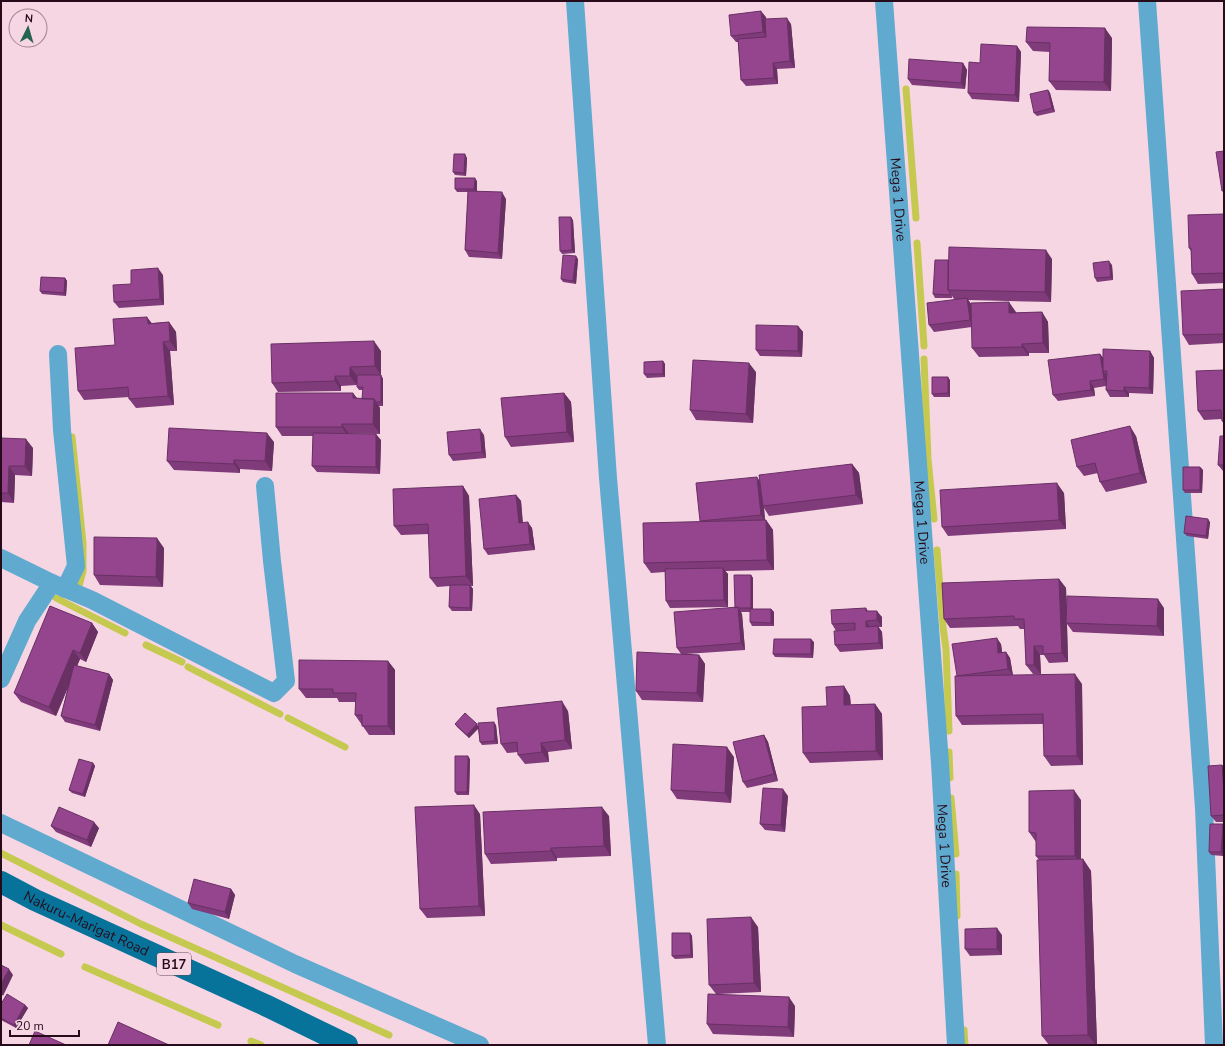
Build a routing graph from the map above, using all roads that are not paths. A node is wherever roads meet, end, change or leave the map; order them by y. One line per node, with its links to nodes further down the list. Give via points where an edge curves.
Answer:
1 (576, 1): 13 (street, via 609,486)
2 (884, 1): 14 (street, Mega 1 Drive, via 940,763)
3 (1147, 1): 15 (street, via 1203,800)
4 (58, 354): 7 (street, via 62,430 76,566)
5 (265, 486): 7 (street, via 286,682 274,693 92,600)
6 (1, 558): 7 (street)
7 (58, 586): 8 (street, via 26,621)
8 (1, 679)
9 (1, 823): 12 (street, via 295,964)
10 (1, 882): 11 (main road, Nakuru-Marigat Road / B17)
11 (347, 1045)
12 (480, 1045)
13 (657, 1045)
14 (956, 1045)
15 (1214, 1045)

